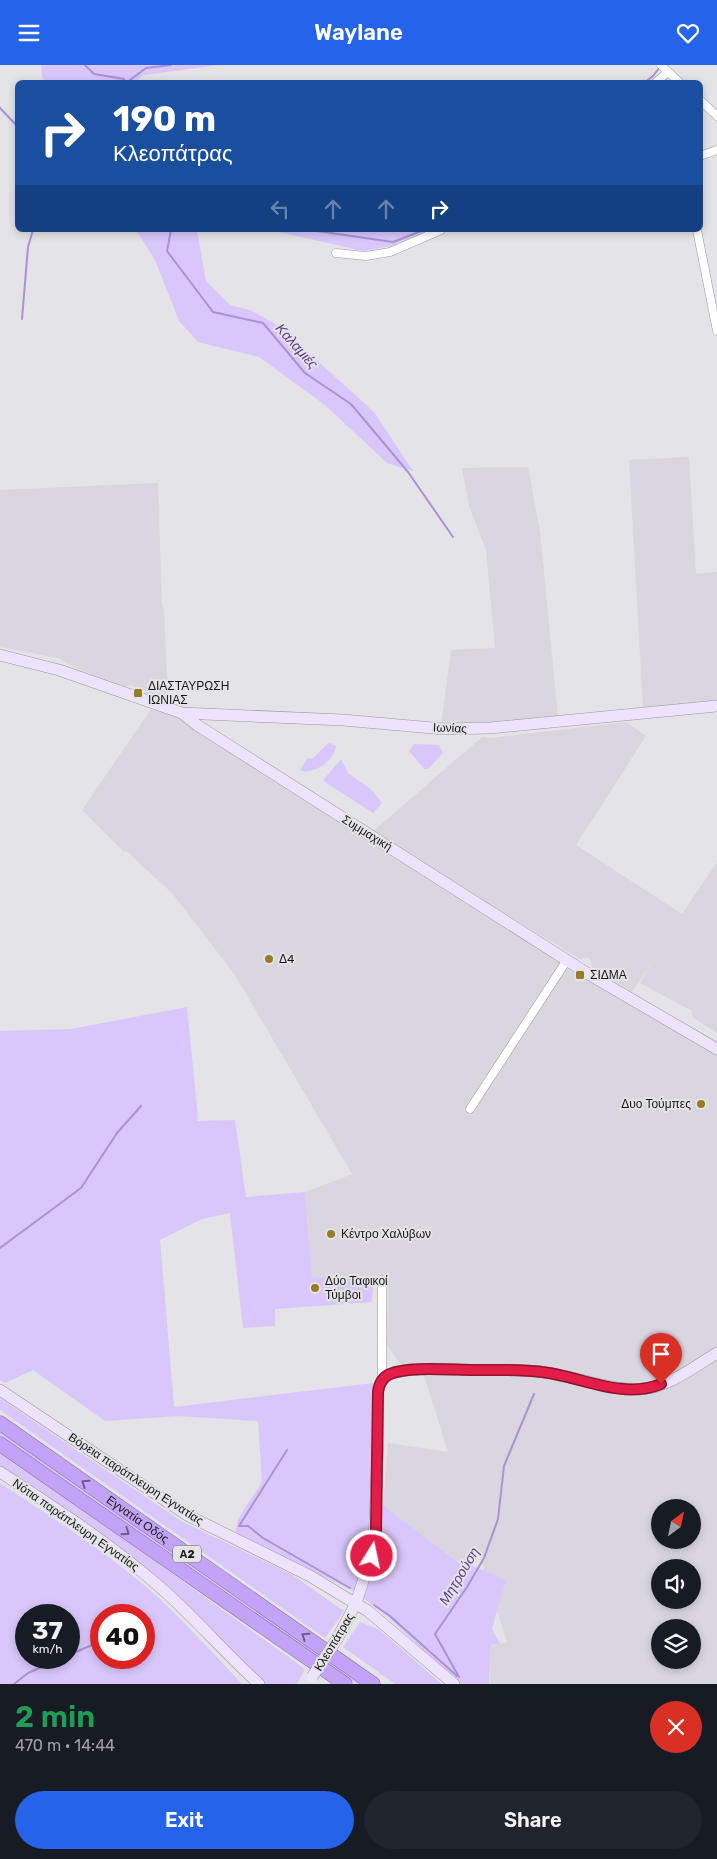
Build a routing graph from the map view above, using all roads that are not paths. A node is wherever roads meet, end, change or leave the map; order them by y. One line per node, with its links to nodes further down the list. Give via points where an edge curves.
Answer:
1 (661, 65): 2 (street)
2 (668, 72): 3 (street); 4 (street)
3 (659, 80)
4 (677, 80)
5 (703, 103): 6 (street)
6 (717, 116)
7 (717, 150): 8 (street)
8 (703, 155)
9 (436, 232): 11 (street, via 390,252 366,256)
10 (697, 232): 12 (street)
11 (336, 253)
12 (717, 331)
13 (0, 655): 15 (street, Συμμαχική, via 59,670)
14 (717, 706): 16 (street, Ιωνίας, via 490,728 444,729 343,719)
15 (182, 713): 16 (street, Ιωνίας); 17 (street, Συμμαχική)
16 (203, 714): 17 (street)
17 (197, 725): 18 (street, Συμμαχική)
18 (567, 960): 19 (street, Συμμαχική); 20 (street)
19 (717, 1049)
20 (470, 1109)
21 (382, 1280): 23 (street)
22 (717, 1353): 23 (street, via 666,1382 642,1389 612,1387 527,1371 416,1370 389,1374)
23 (382, 1380): 28 (street, Κλεοπάτρας, via 378,1392 375,1539)
24 (0, 1389): 28 (street, Βόρεια παράπλευρη Εγνατίας, via 187,1515 310,1576)
25 (0, 1423): 32 (highway, Εγνατία Οδός / Α2, one-way to 25)
26 (0, 1444): 31 (highway, Εγνατία Οδός / Α2, one-way to 31)
27 (0, 1472): 30 (street, Νότια παράπλευρη Εγνατίας, via 128,1560 177,1602)
28 (356, 1603): 29 (street, Κλεοπάτρας, bridge, via 338,1639); 33 (street, Βόρεια παράπλευρη Εγνατίας, via 383,1622)
29 (310, 1680)
30 (259, 1684)
31 (345, 1684)
32 (374, 1684)
33 (454, 1684)

